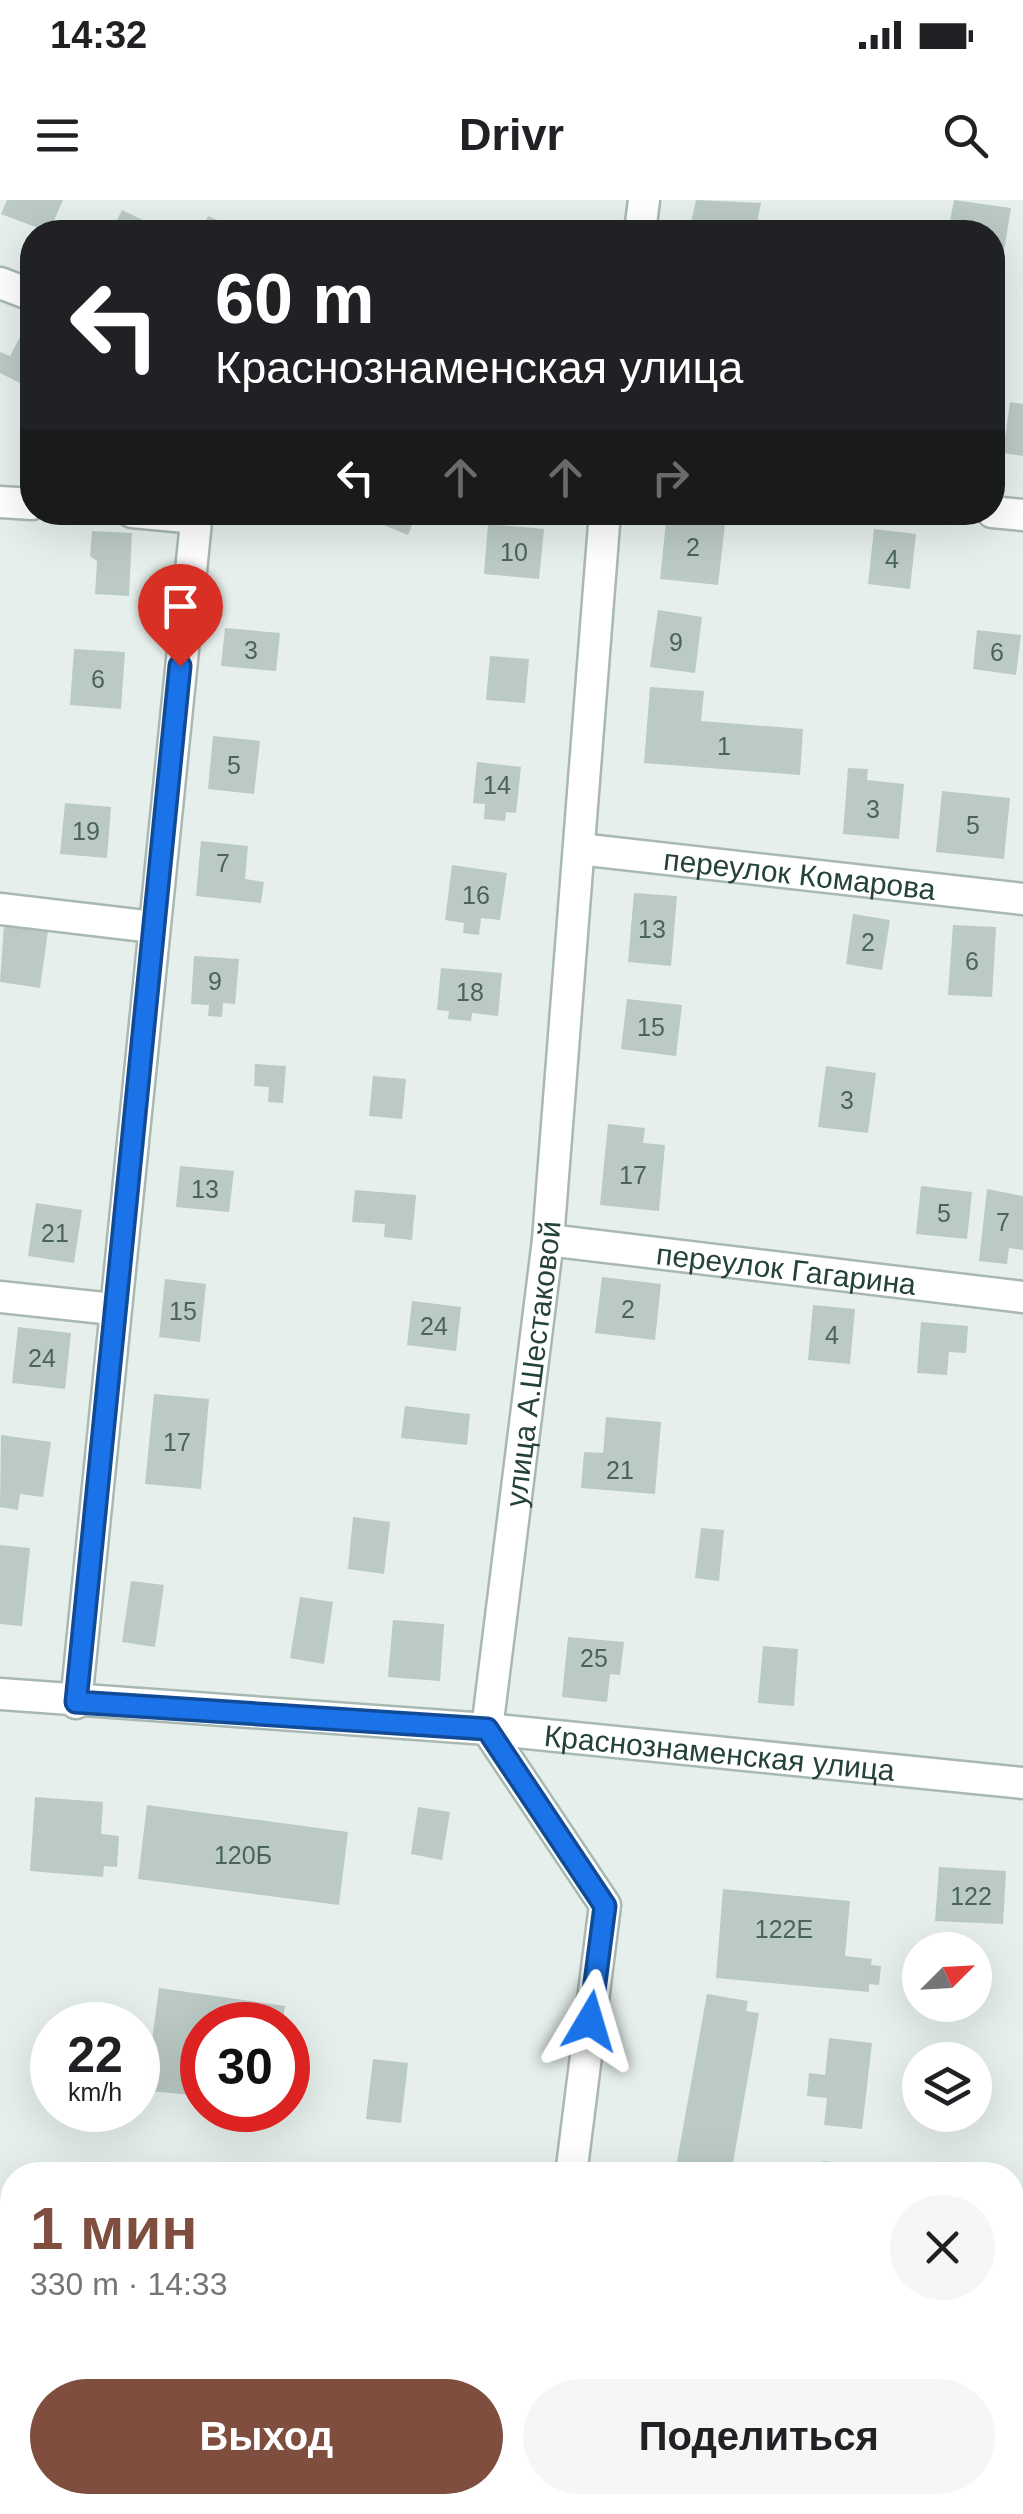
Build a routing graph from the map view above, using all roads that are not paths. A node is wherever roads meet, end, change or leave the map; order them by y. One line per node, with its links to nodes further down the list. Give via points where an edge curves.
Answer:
1 (195, 525): 6 (street)
2 (599, 525): 3 (street, улица А.Шестаковой)
3 (579, 849): 4 (street, переулок Комарова); 7 (street, улица А.Шестаковой)
4 (1023, 899)
5 (0, 909): 6 (street)
6 (153, 927): 10 (street)
7 (548, 1240): 9 (street, переулок Гагарина); 13 (street, улица А.Шестаковой)
8 (0, 1297): 10 (street)
9 (1023, 1297)
10 (113, 1309): 12 (street)
11 (0, 1694): 12 (street, Краснознаменская улица)
12 (76, 1702): 13 (street, Краснознаменская улица)
13 (487, 1729): 14 (street, Краснознаменская улица); 15 (street, via 605,1906)
14 (1023, 1784)
15 (573, 2162)

